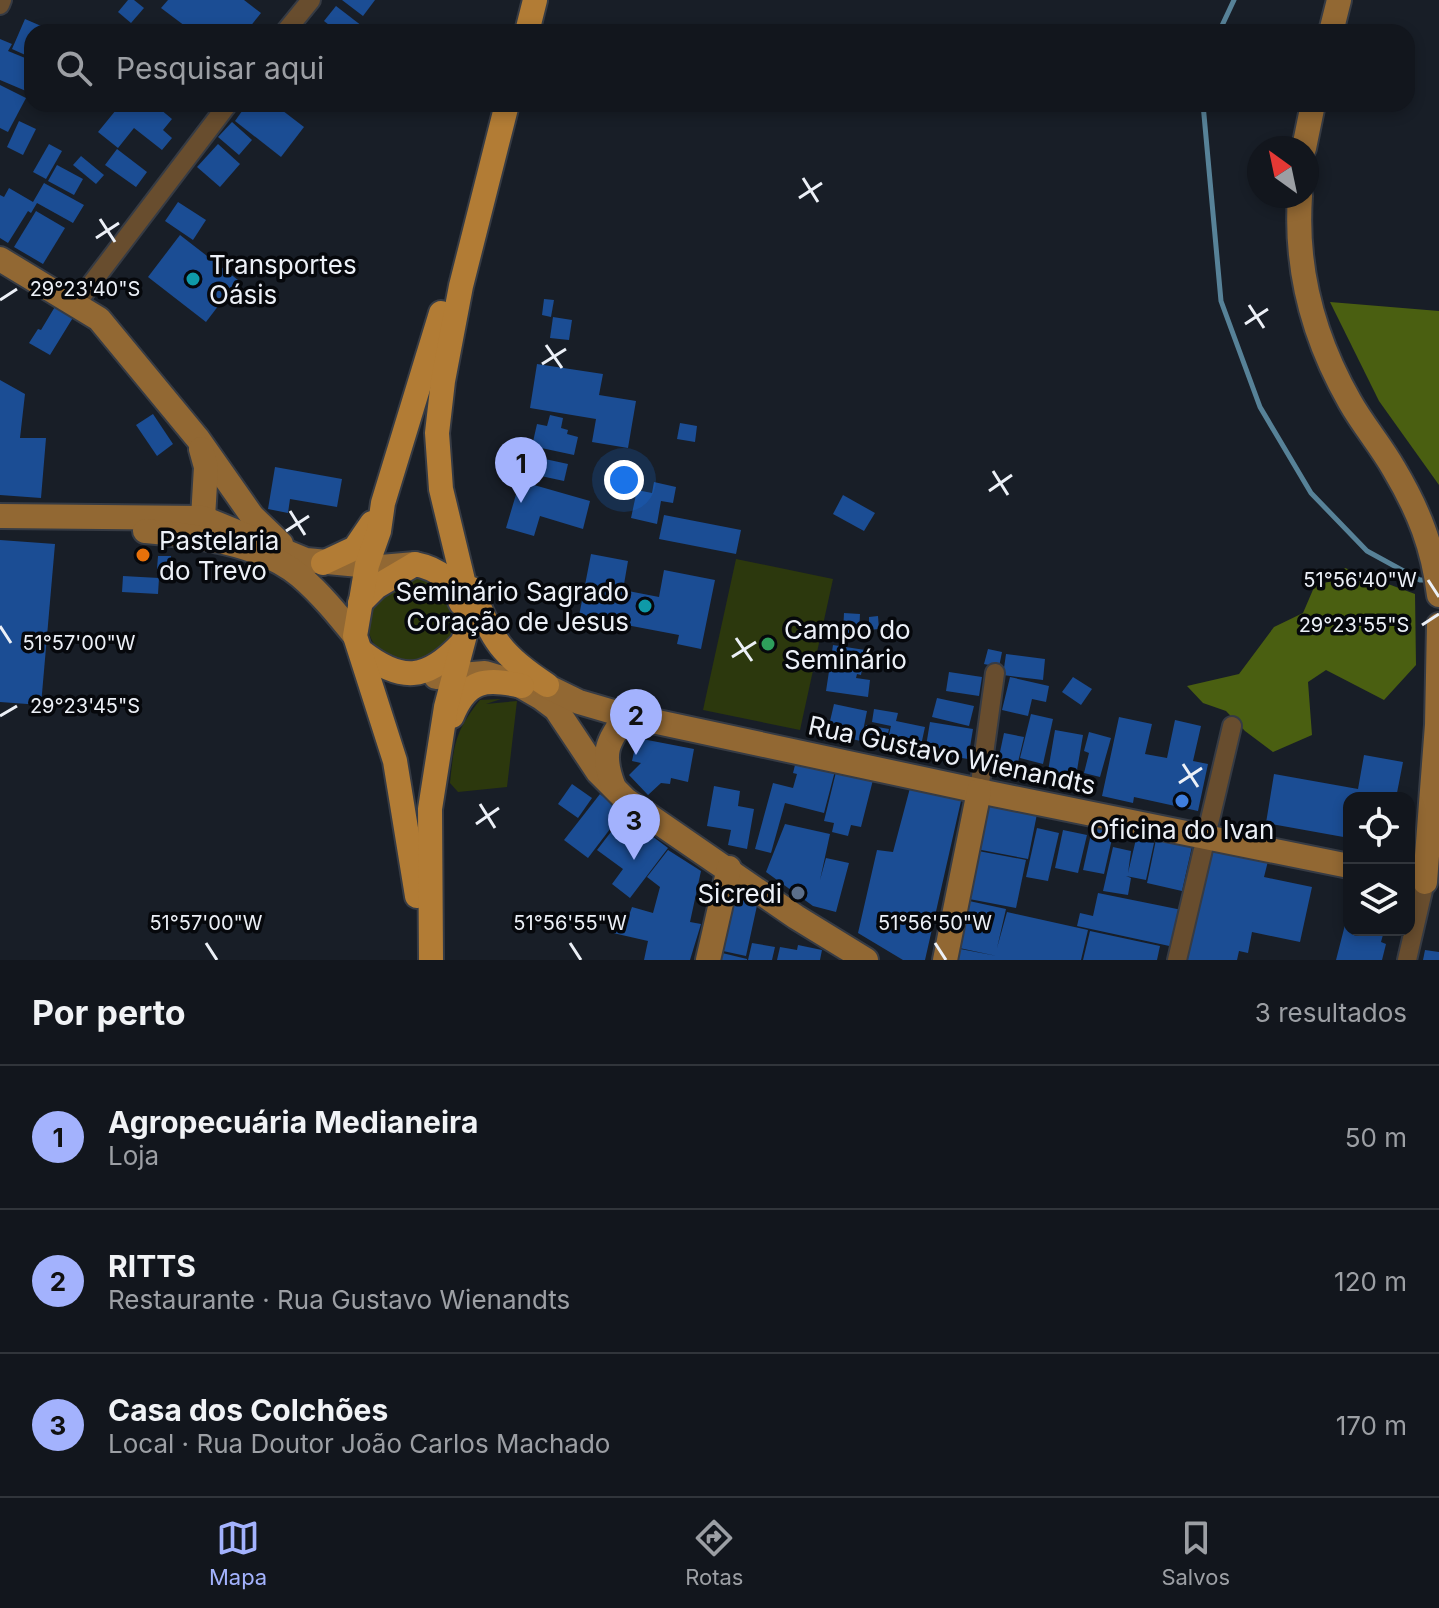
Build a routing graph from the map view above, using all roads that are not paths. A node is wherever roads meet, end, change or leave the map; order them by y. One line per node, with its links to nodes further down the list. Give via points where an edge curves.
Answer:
1 (311, 0): 4 (street)
2 (535, 0): 5 (main road)
3 (1339, 0): 6 (main road)
4 (292, 24)
5 (529, 24)
6 (1333, 24)
7 (222, 112): 14 (street)
8 (505, 112): 11 (main road)
9 (1311, 112): 10 (main road)
10 (1306, 136)
11 (489, 171): 16 (main road); 20 (main road, via 461,286 437,433)
12 (1301, 208): 25 (main road, via 1304,284 1322,346 1430,541)
13 (0, 259): 14 (main road)
14 (76, 304): 15 (main road, via 99,319)
15 (198, 439): 19 (main road, via 206,467); 21 (main road)
16 (383, 503): 22 (main road, via 355,548); 24 (main road)
17 (0, 516): 18 (main road)
18 (39, 518): 19 (main road); 21 (main road, via 199,536)
19 (203, 518): 21 (main road, via 214,530)
20 (449, 528): 27 (main road, via 468,601); 34 (main road, via 494,639)
21 (281, 558): 22 (main road); 29 (main road, via 325,600)
22 (323, 563): 24 (main road)
23 (415, 564): 24 (main road); 26 (main road); 27 (main road, via 441,573 454,586)
24 (367, 565): 26 (main road)
25 (1439, 595)
26 (360, 603): 29 (main road)
27 (466, 616): 30 (main road); 34 (main road, via 498,658)
28 (1439, 625): 43 (main road)
29 (359, 644): 33 (main road, via 391,672); 44 (main road, via 395,761)
30 (461, 644): 32 (main road); 33 (main road, via 438,664)
31 (995, 673): 39 (street)
32 (456, 674): 33 (main road); 34 (main road, via 485,673); 37 (main road)
33 (405, 675)
34 (536, 689): 35 (main road, Rua Gustavo Wienandts); 37 (main road, via 480,682 467,690 455,709); 38 (main road)
35 (627, 715): 38 (main road, via 609,743 605,763); 39 (main road, Rua Gustavo Wienandts)
36 (1232, 726): 40 (street)
37 (439, 748): 44 (main road, via 430,809)
38 (614, 788): 42 (main road)
39 (979, 791): 40 (main road, Rua Gustavo Wienandts); 47 (main road)
40 (1206, 837): 41 (main road, Rua Gustavo Wienandts); 48 (street)
41 (1343, 865)
42 (729, 868): 45 (main road); 46 (main road)
43 (1424, 881): 49 (street)
44 (428, 960)
45 (708, 960)
46 (866, 960)
47 (945, 960)
48 (1177, 960)
49 (1407, 960)

